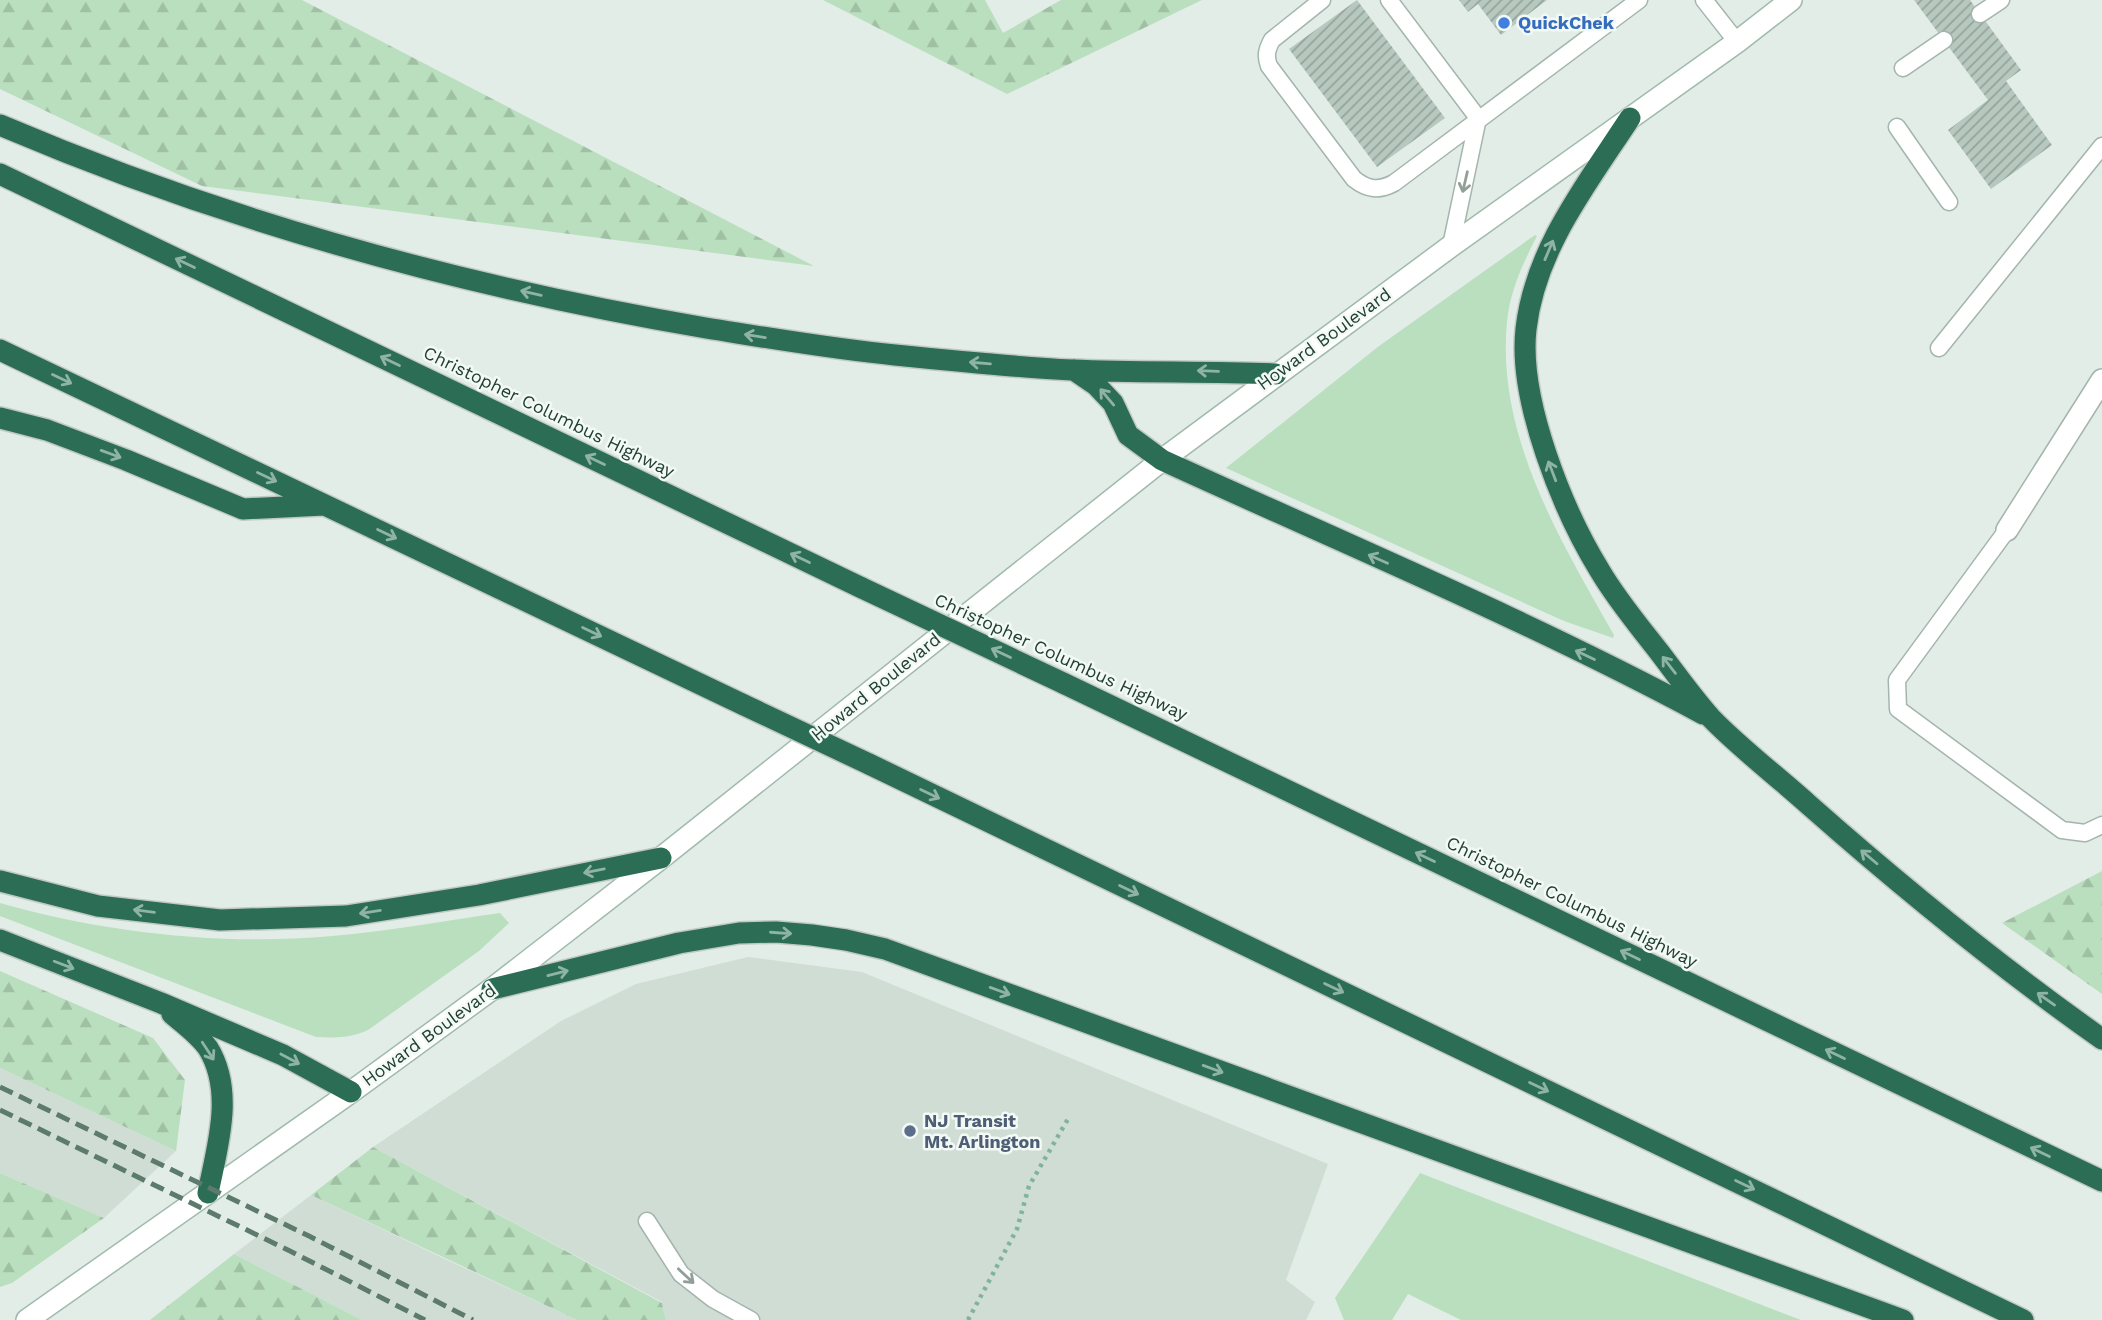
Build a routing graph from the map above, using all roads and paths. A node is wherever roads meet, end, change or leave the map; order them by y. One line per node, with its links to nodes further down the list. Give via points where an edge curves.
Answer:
1 (1322, 0): 11 (lane, via 1272,40 1266,58 1354,179 1379,189 1394,183)
2 (1389, 0): 11 (lane)
3 (1639, 0): 11 (lane)
4 (1704, 0): 9 (lane)
5 (1791, 0): 9 (main road, Howard Boulevard)
6 (2001, 0): 7 (lane)
7 (1980, 14)
8 (1944, 40): 10 (lane)
9 (1737, 42): 12 (main road, Howard Boulevard)
10 (1903, 68)
11 (1478, 118): 18 (lane, one-way to 18)
12 (1630, 118): 18 (main road, Howard Boulevard); 28 (highway, one-way to 12, via 1599,570 1560,492 1539,434 1525,354 1535,285 1551,244)
13 (0, 125): 21 (highway, one-way to 13, via 892,355 753,335 620,313 463,278 323,240 172,191)
14 (1897, 127): 17 (lane)
15 (2102, 146): 19 (lane)
16 (0, 174): 38 (highway, Christopher Columbus Highway, one-way to 16, bridge)
17 (1949, 202)
18 (1451, 246): 22 (main road, Howard Boulevard)
19 (1939, 348)
20 (0, 350): 26 (highway, one-way to 26)
21 (1072, 370): 22 (highway, one-way to 21); 25 (highway, one-way to 21, via 1128,435 1113,403)
22 (1276, 374): 25 (main road, Howard Boulevard)
23 (2102, 380): 27 (main road)
24 (0, 418): 26 (highway, one-way to 26, via 47,430 243,509)
25 (1162, 460): 28 (highway, one-way to 25, via 1491,610); 30 (main road, Howard Boulevard)
26 (325, 505): 45 (highway, one-way to 45, bridge)
27 (2007, 530): 29 (lane, via 1897,680 1898,709 2062,830 2085,833)
28 (1712, 718): 35 (highway, one-way to 28, via 2028,986 1867,855)
29 (2102, 825)
30 (661, 858): 31 (highway, one-way to 31, via 479,895 334,917 220,920 98,906); 33 (main road, Howard Boulevard)
31 (0, 881)
32 (0, 940): 34 (highway, one-way to 34)
33 (492, 989): 36 (main road, Howard Boulevard); 44 (highway, one-way to 44, via 708,936 776,932 885,949)
34 (161, 1003): 36 (highway, one-way to 36, via 283,1055); 39 (highway, one-way to 39, via 206,1046 217,1066 223,1107)
35 (2102, 1039)
36 (351, 1092): 39 (main road, Howard Boulevard)
37 (1068, 1119): 43 (path, via 1029,1186 1017,1230)
38 (2102, 1181)
39 (208, 1193): 41 (main road, Howard Boulevard)
40 (647, 1221): 42 (lane, one-way to 42, via 681,1274)
41 (27, 1320)
42 (751, 1320)
43 (968, 1320)
44 (1903, 1320)
45 (2023, 1320)

